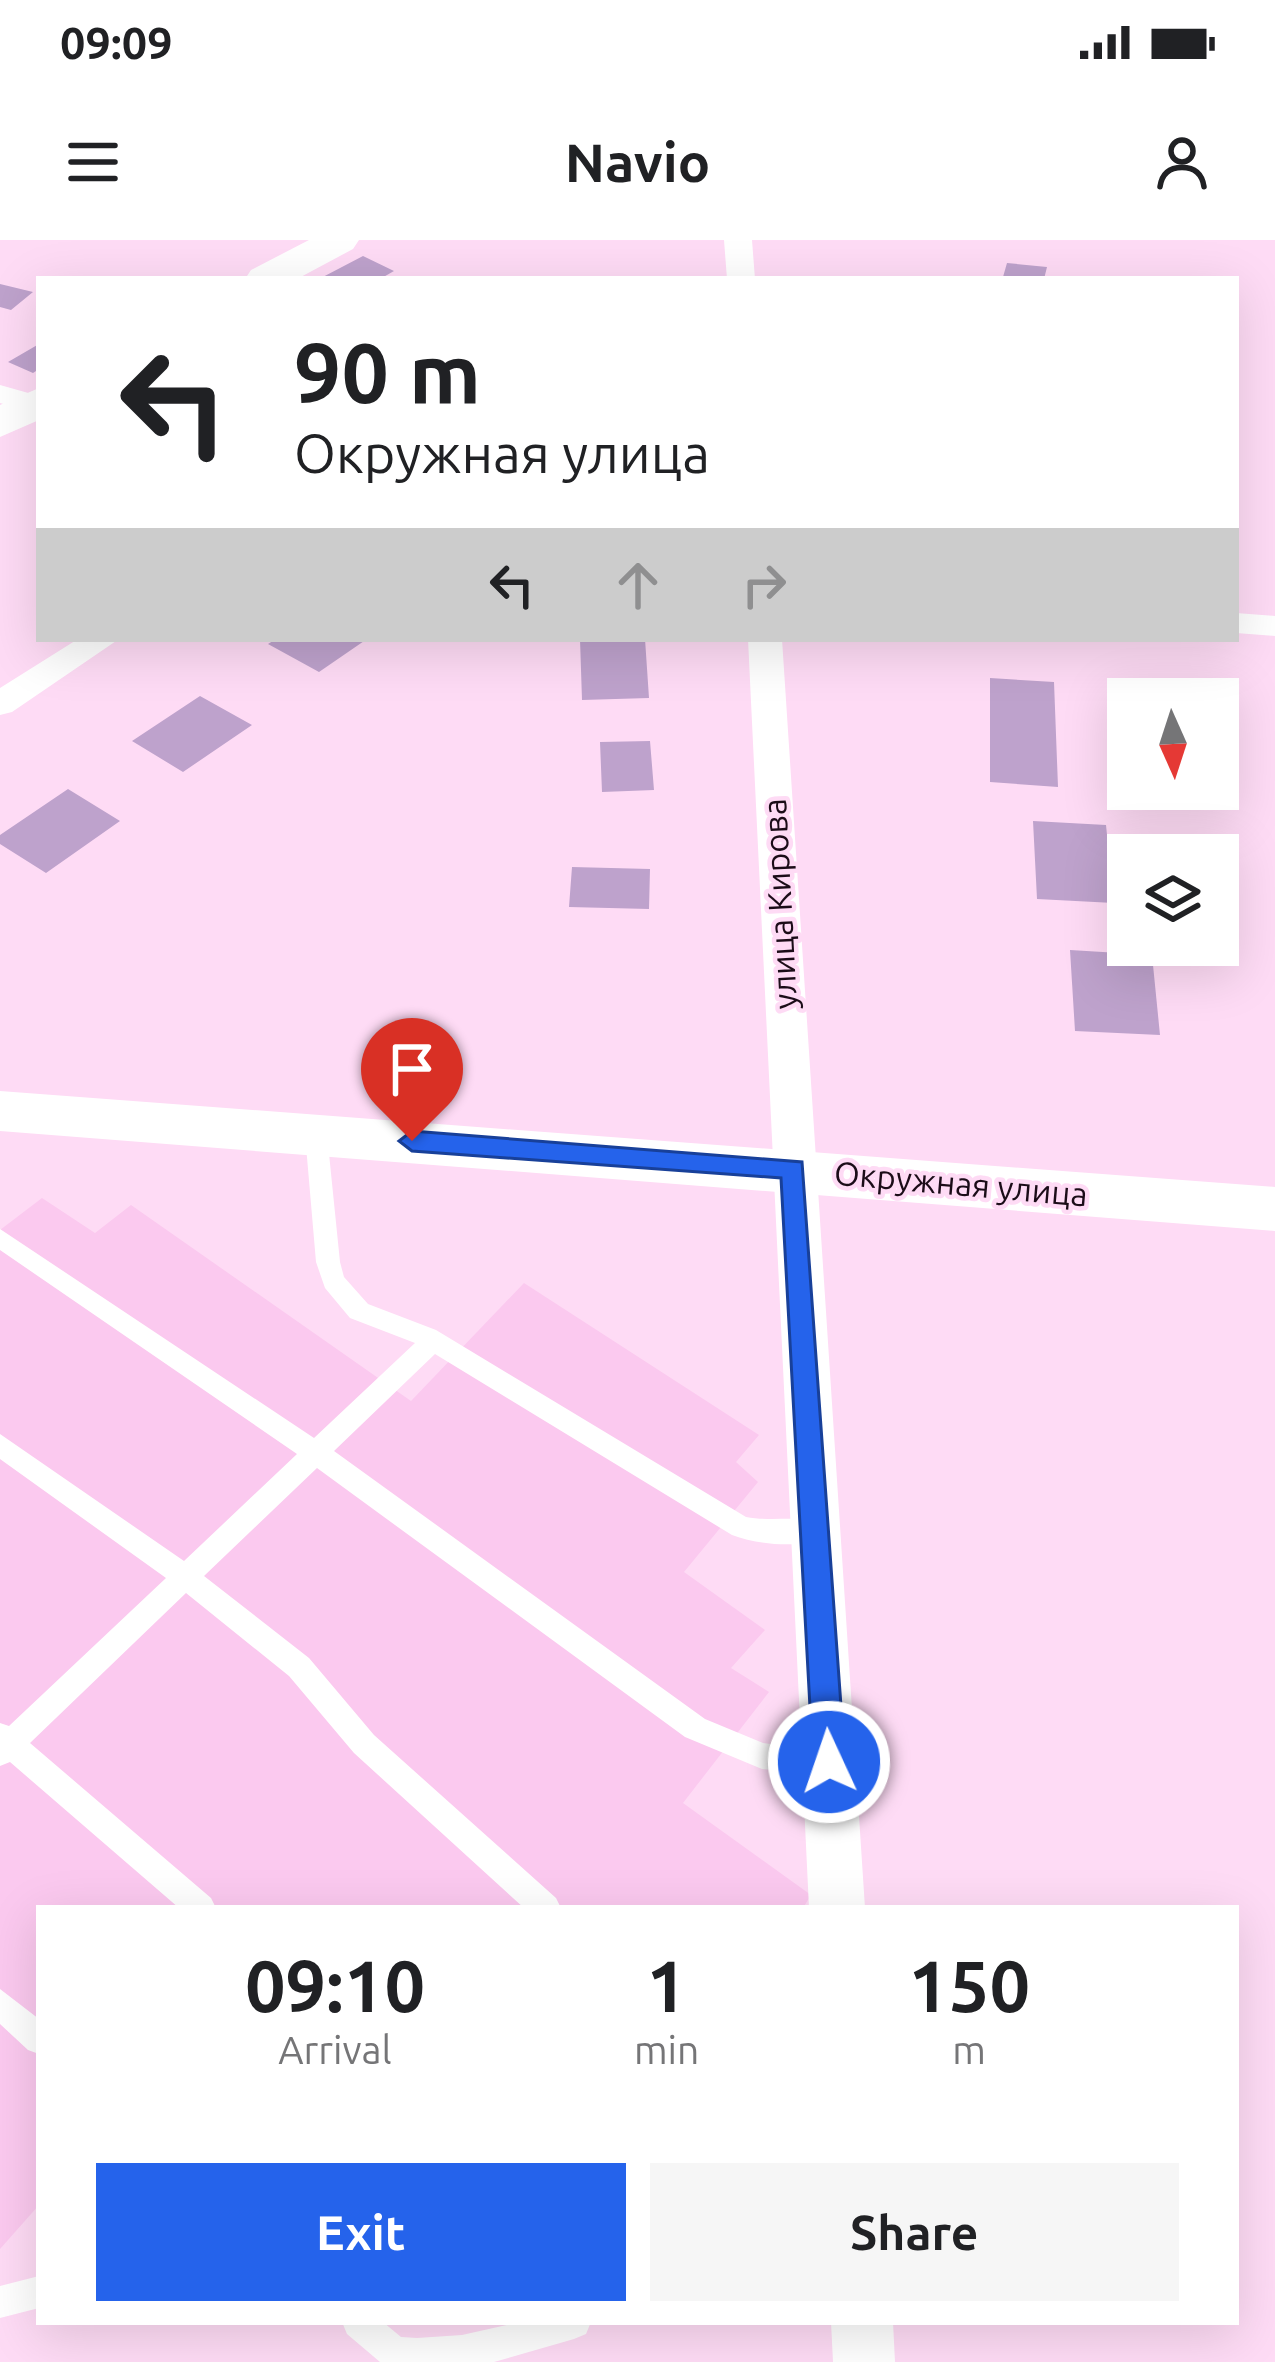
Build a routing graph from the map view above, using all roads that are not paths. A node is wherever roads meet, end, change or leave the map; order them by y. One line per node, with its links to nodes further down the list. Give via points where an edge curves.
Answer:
1 (339, 240): 3 (main road)
2 (738, 240): 4 (street)
3 (272, 276)
4 (741, 276)
5 (1239, 623): 6 (street)
6 (1275, 626)
7 (97, 642): 9 (street)
8 (765, 642): 12 (street, улица Кирова)
9 (0, 704)
10 (2, 1114): 11 (street, Окружная улица)
11 (316, 1134): 12 (street, Окружная улица); 15 (lane, via 333,1281 359,1311)
12 (793, 1169): 13 (street, Окружная улица); 18 (street, улица Кирова)
13 (1275, 1209)
14 (0, 1238): 17 (lane)
15 (433, 1341): 17 (lane); 18 (lane, via 741,1526)
16 (0, 1445): 19 (lane)
17 (315, 1452): 19 (lane); 21 (lane, via 695,1728 762,1756)
18 (814, 1532): 21 (street, улица Кирова)
19 (184, 1576): 20 (lane); 23 (lane, via 299,1666 364,1744)
20 (3, 1744): 22 (lane)
21 (829, 1762): 24 (street, улица Кирова)
22 (197, 1905)
23 (543, 1905)
24 (837, 1905)
25 (0, 2004): 26 (lane)
26 (36, 2035)
27 (36, 2293): 28 (lane)
28 (0, 2302)
29 (362, 2325): 30 (lane, via 387,2347 425,2361 465,2357)
30 (565, 2325)
31 (862, 2325): 32 (street)
32 (864, 2362)

